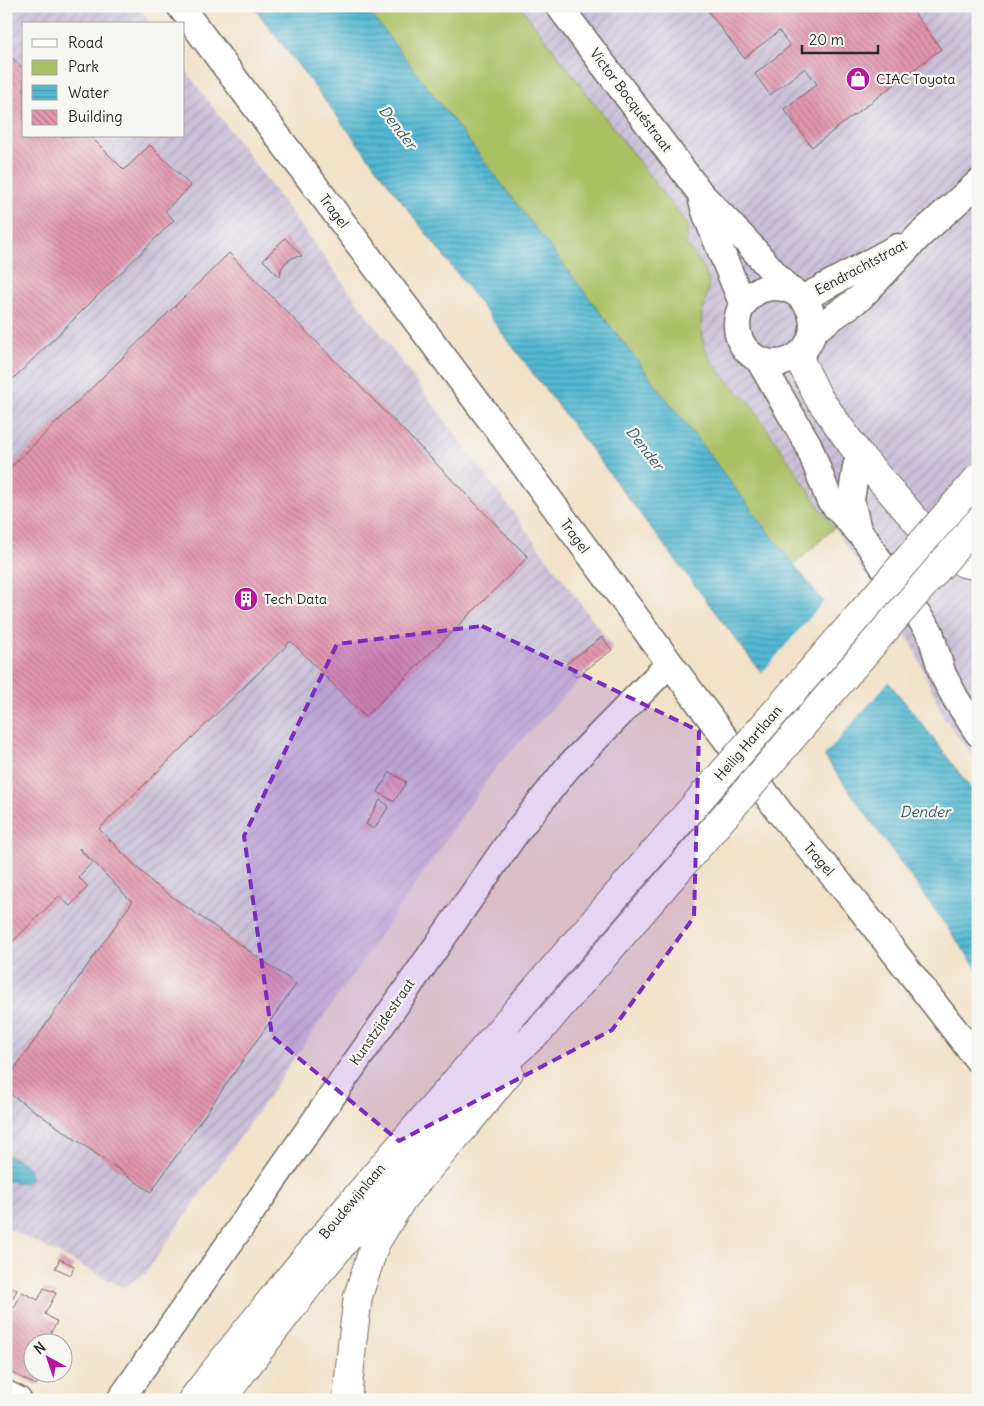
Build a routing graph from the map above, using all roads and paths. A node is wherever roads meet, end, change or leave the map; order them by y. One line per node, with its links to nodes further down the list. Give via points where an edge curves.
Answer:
1 (180, 6): 16 (street, Tragel)
2 (559, 6): 4 (street, Victor Bocquéstraat)
3 (978, 183): 5 (street, Eendrachtstraat)
4 (701, 194): 6 (street, Victor Bocquéstraat); 7 (street, via 707,217)
5 (919, 236): 6 (street, Eendrachtstraat); 8 (street, Eendrachtstraat, via 860,298)
6 (795, 293): 7 (street, via 777,286 763,288 751,294); 8 (street, via 810,308)
7 (743, 304): 10 (street, via 738,314 739,336 743,346)
8 (814, 331): 9 (street)
9 (798, 356): 10 (street, via 785,362); 11 (main road, via 818,397)
10 (759, 360): 14 (street, via 808,444 829,498)
11 (860, 456): 14 (street, via 851,500); 15 (main road, via 937,545 964,563)
12 (978, 478): 18 (main road, Heilig Hartlaan, bridge)
13 (978, 522): 19 (main road, bridge)
14 (858, 531): 17 (street, via 930,632 943,675)
15 (978, 566)
16 (669, 664): 20 (street, Tragel, via 781,814 857,904); 23 (street, Kunstzijdestraat, via 568,767 515,834)
17 (978, 732)
18 (519, 1008): 24 (main road, Boudewijnlaan, via 309,1252)
19 (541, 1029): 25 (main road, Boudewijnlaan, via 490,1075 396,1181 320,1272); 26 (main road, via 502,1081 403,1198 375,1244 358,1296)
20 (978, 1060)
21 (6, 1394): 22 (street)
22 (18, 1400)
23 (120, 1400)
24 (192, 1400)
25 (221, 1400)
26 (347, 1400)

